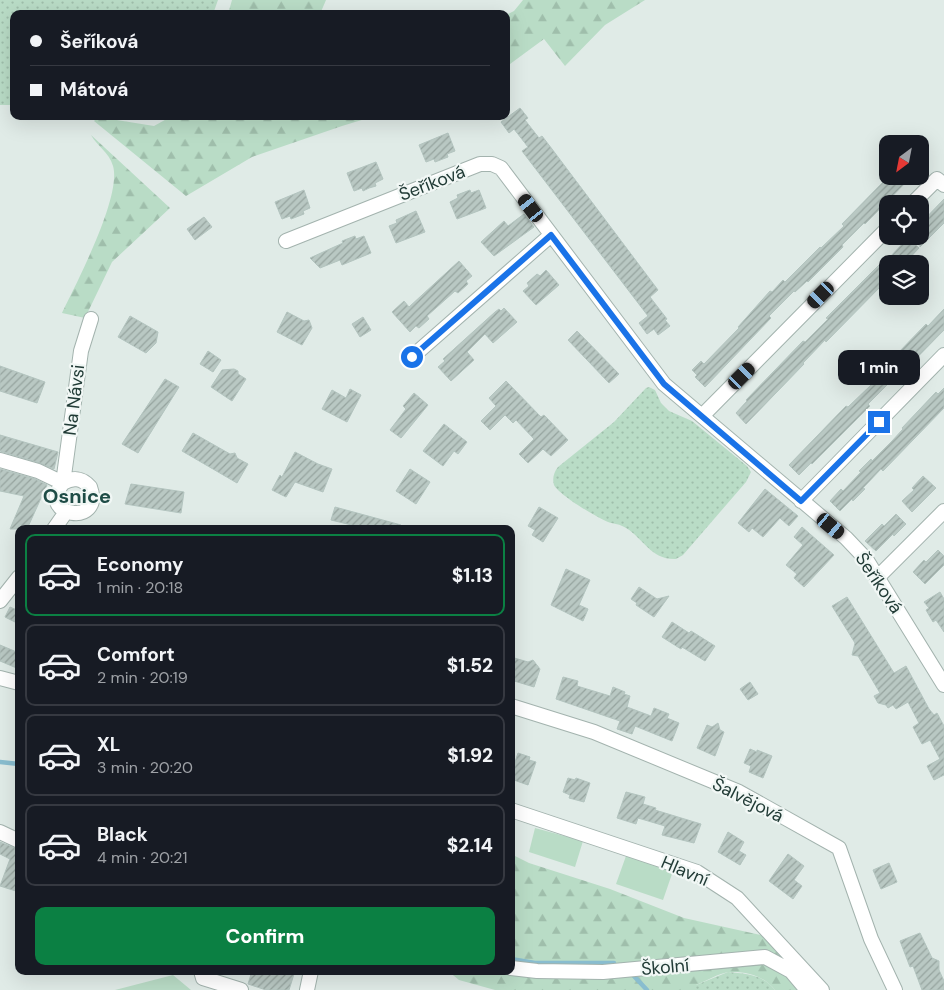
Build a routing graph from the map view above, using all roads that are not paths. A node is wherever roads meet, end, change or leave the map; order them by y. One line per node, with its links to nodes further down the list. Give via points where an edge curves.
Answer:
1 (940, 182): 2 (street)
2 (923, 195)
3 (551, 235): 5 (street, Šeříková, via 501,168 480,164); 8 (street); 9 (street, Šeříková, via 664,384)
4 (879, 237): 9 (street)
5 (286, 241)
6 (91, 319): 11 (street, Na Návsi, via 81,351)
7 (944, 356): 12 (street)
8 (412, 357)
9 (702, 416): 12 (street, Šeříková)
10 (0, 460): 11 (street, via 38,471)
11 (63, 483): 14 (street, Na Návsi, via 57,498); 14 (street, via 74,478 80,480 90,487 92,493 87,509 77,514)
12 (801, 501): 16 (street, Šeříková, via 857,549)
13 (944, 511): 16 (street)
14 (66, 512): 15 (street)
15 (57, 525)
16 (877, 578): 21 (street, Šeříková)
17 (15, 582): 18 (street)
18 (0, 601)
19 (0, 678): 20 (street)
20 (15, 682)
21 (944, 685)
22 (515, 707): 33 (street, Šalvějová, via 594,732 739,792 839,848 871,939)
23 (515, 811): 32 (street, Hlavní, via 697,872 737,898)
24 (0, 832): 25 (street)
25 (15, 839)
26 (515, 968): 31 (street, Školní, via 603,972 765,957 791,971)
27 (203, 975): 29 (street)
28 (309, 975): 30 (street)
29 (241, 990)
30 (307, 990)
31 (807, 990)
32 (822, 990)
33 (895, 990)

